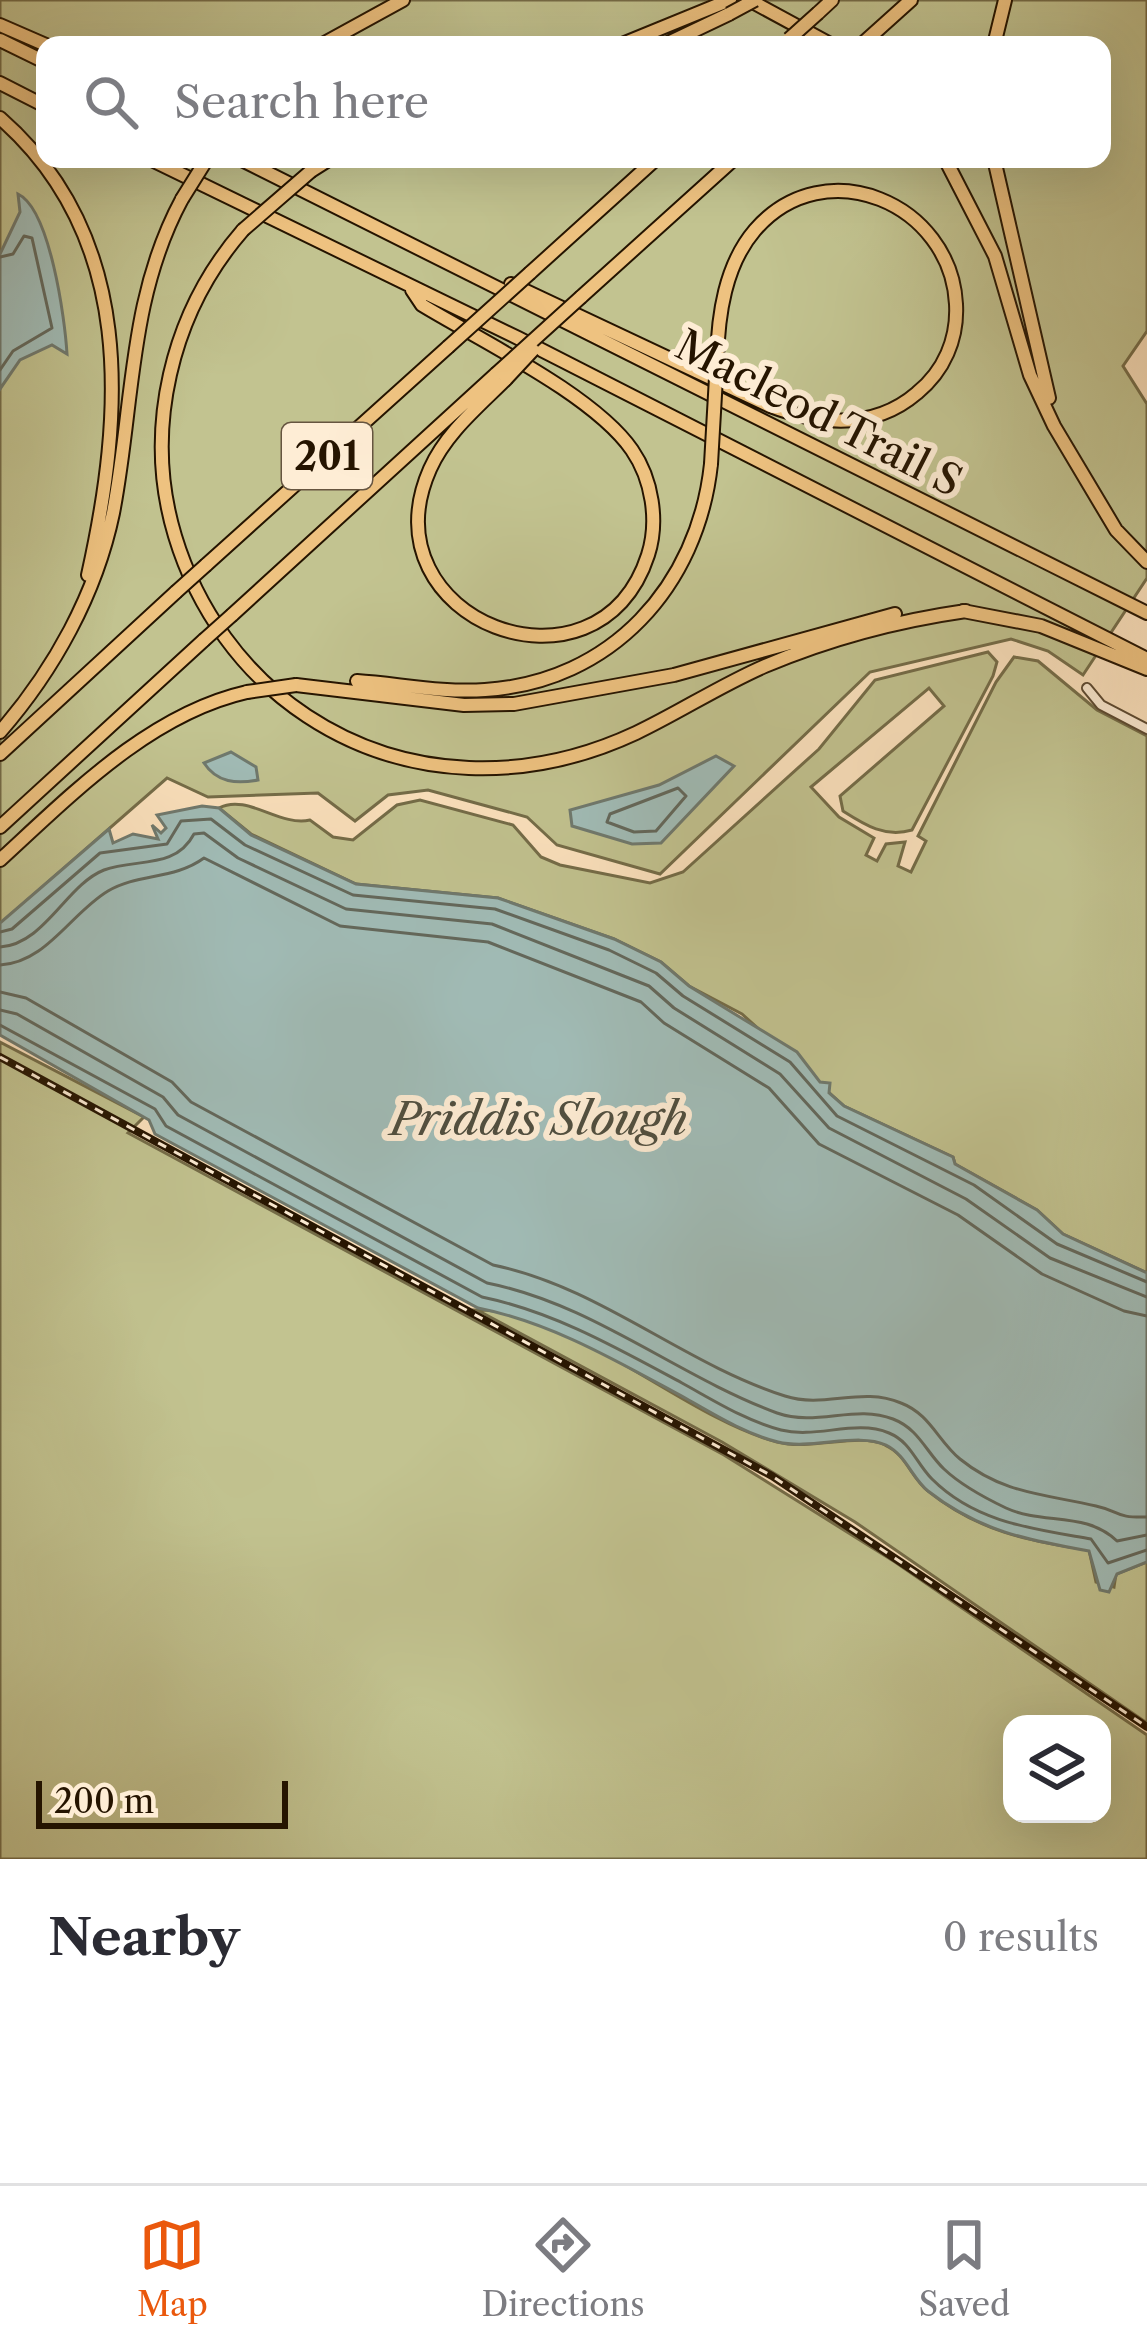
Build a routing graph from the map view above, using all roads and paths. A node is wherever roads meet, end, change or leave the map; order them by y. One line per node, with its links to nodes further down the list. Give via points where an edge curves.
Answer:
1 (403, 0): 8 (highway)
2 (752, 0): 6 (highway, bridge); 12 (highway)
3 (832, 0): 11 (highway, bridge)
4 (911, 0): 13 (highway)
5 (1005, 0): 14 (highway)
6 (725, 7): 9 (highway); 10 (highway)
7 (0, 25): 16 (highway)
8 (337, 36)
9 (645, 36)
10 (678, 36)
11 (793, 36)
12 (816, 36)
13 (871, 36)
14 (996, 36)
15 (0, 40): 17 (highway)
16 (36, 41)
17 (36, 58)
18 (0, 83): 19 (highway)
19 (36, 101)
20 (0, 118): 21 (highway)
21 (36, 155)
22 (48, 168): 38 (highway, via 102,277 112,331 102,500)
23 (169, 168): 32 (highway)
24 (201, 168): 38 (highway, bridge, via 143,298 108,534)
25 (258, 168): 31 (highway)
26 (314, 168): 36 (highway, bridge, via 242,230 203,286 174,357 163,427 168,508 189,574 221,632 274,691 341,736 387,755 483,770 547,763 629,736 815,647 889,623)
27 (646, 168): 45 (highway, 201, bridge)
28 (724, 168): 33 (highway, 201, bridge)
29 (950, 168): 34 (highway, via 995,256 1030,375)
30 (996, 168): 34 (highway, via 1043,382)
31 (463, 270): 37 (highway, Macleod Trail S); 41 (highway, bridge, via 538,296 770,406 834,422 902,406 929,383 953,335 953,275 931,234 896,204 852,191 803,198 771,215 738,255 719,316 717,359 711,464 701,524 679,573 643,620 586,662 522,686)
32 (411, 289): 33 (highway, via 422,305 588,407 644,473 653,523 644,568 619,603 563,634 508,633 470,616 440,588 423,548 420,506 430,470); 39 (highway, Macleod Trail S)
33 (501, 376): 46 (highway, 201, bridge)
34 (1068, 451): 35 (highway, via 1116,530)
35 (1147, 562)
36 (966, 611): 40 (highway, via 1031,623); 41 (highway, via 876,618 674,675 514,704)
37 (1147, 613)
38 (72, 627): 44 (highway)
39 (1147, 659)
40 (1147, 669)
41 (302, 685): 47 (highway, bridge, via 191,711 148,736)
42 (1087, 688): 43 (street, via 1101,705)
43 (1147, 729)
44 (0, 732)
45 (0, 754)
46 (0, 827)
47 (0, 860)

